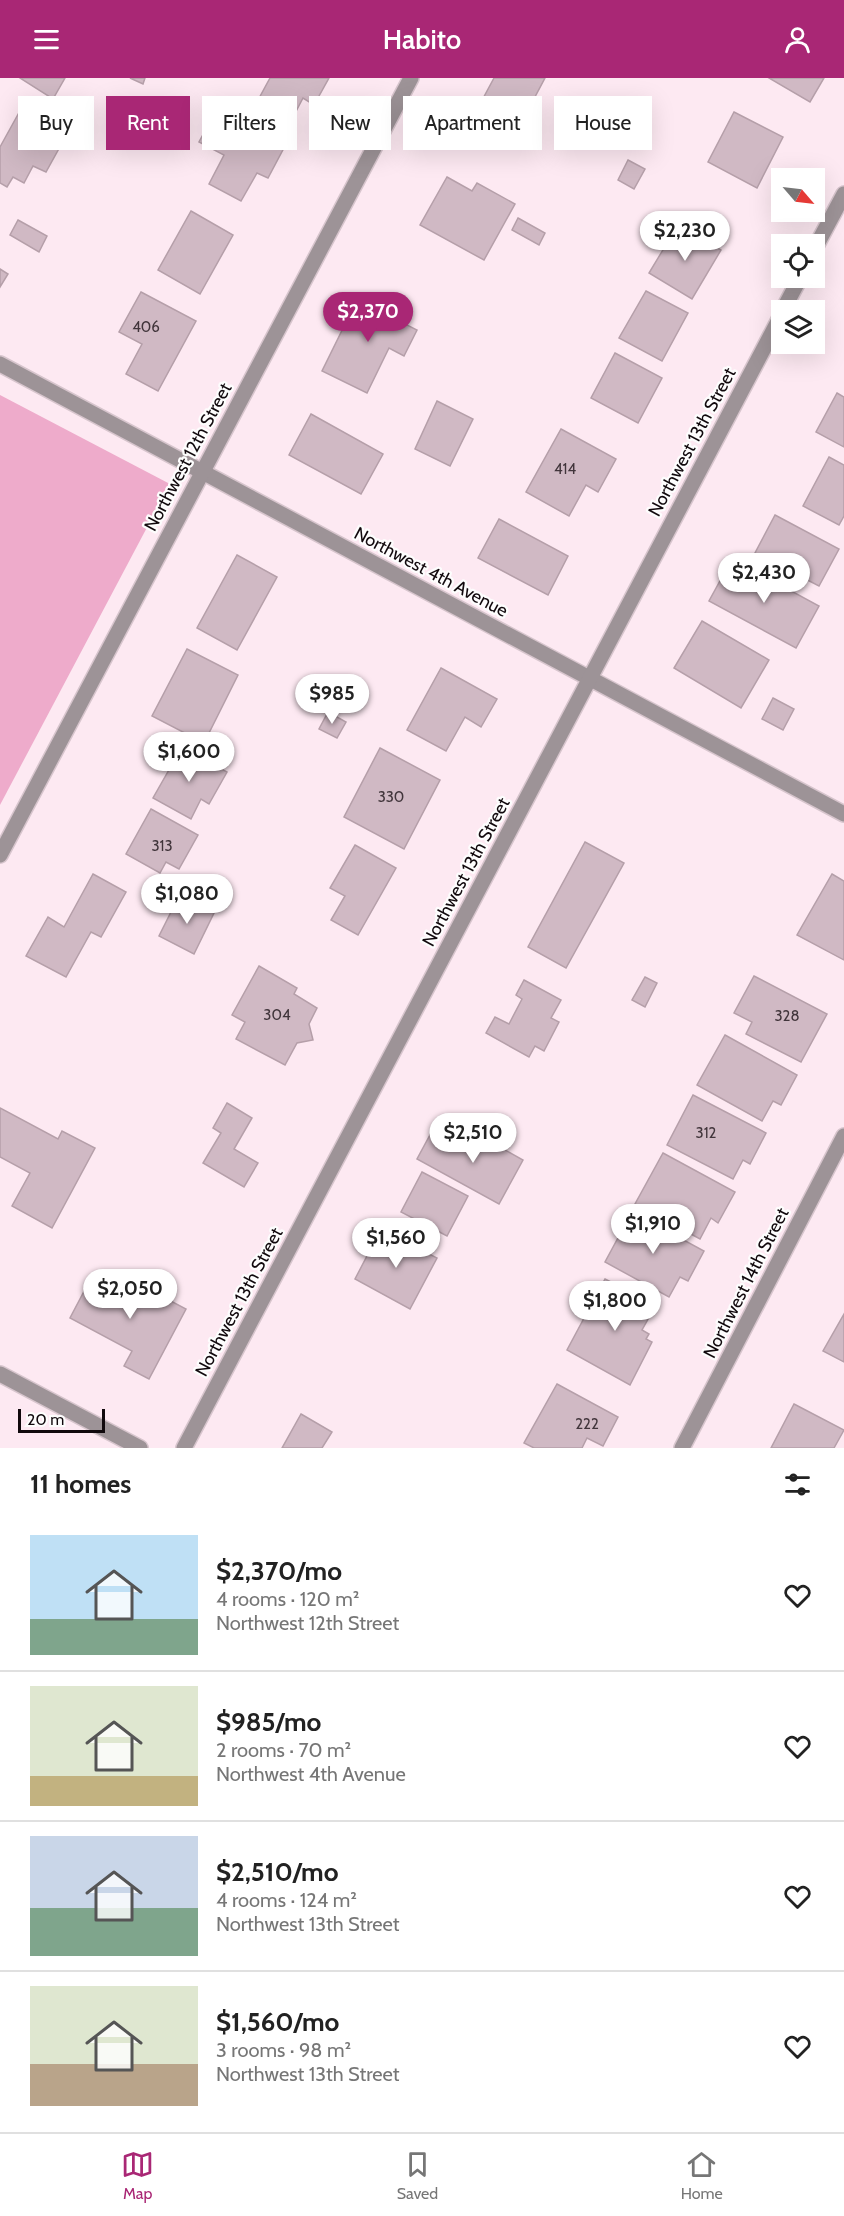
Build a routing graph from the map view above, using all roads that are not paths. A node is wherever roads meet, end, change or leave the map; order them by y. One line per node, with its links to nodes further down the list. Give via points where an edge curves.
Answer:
1 (411, 78): 6 (street, Northwest 12th Street)
2 (844, 194): 3 (street)
3 (823, 234)
4 (771, 333): 7 (street, Northwest 13th Street)
5 (0, 364): 6 (street, Northwest 4th Avenue)
6 (202, 472): 7 (street, Northwest 4th Avenue); 9 (street, Northwest 12th Street)
7 (591, 680): 8 (street, Northwest 4th Avenue); 13 (street, Northwest 13th Street)
8 (844, 814)
9 (0, 855)
10 (844, 1136): 14 (street, Northwest 14th Street)
11 (0, 1374): 12 (street)
12 (140, 1448)
13 (184, 1448)
14 (682, 1448)

